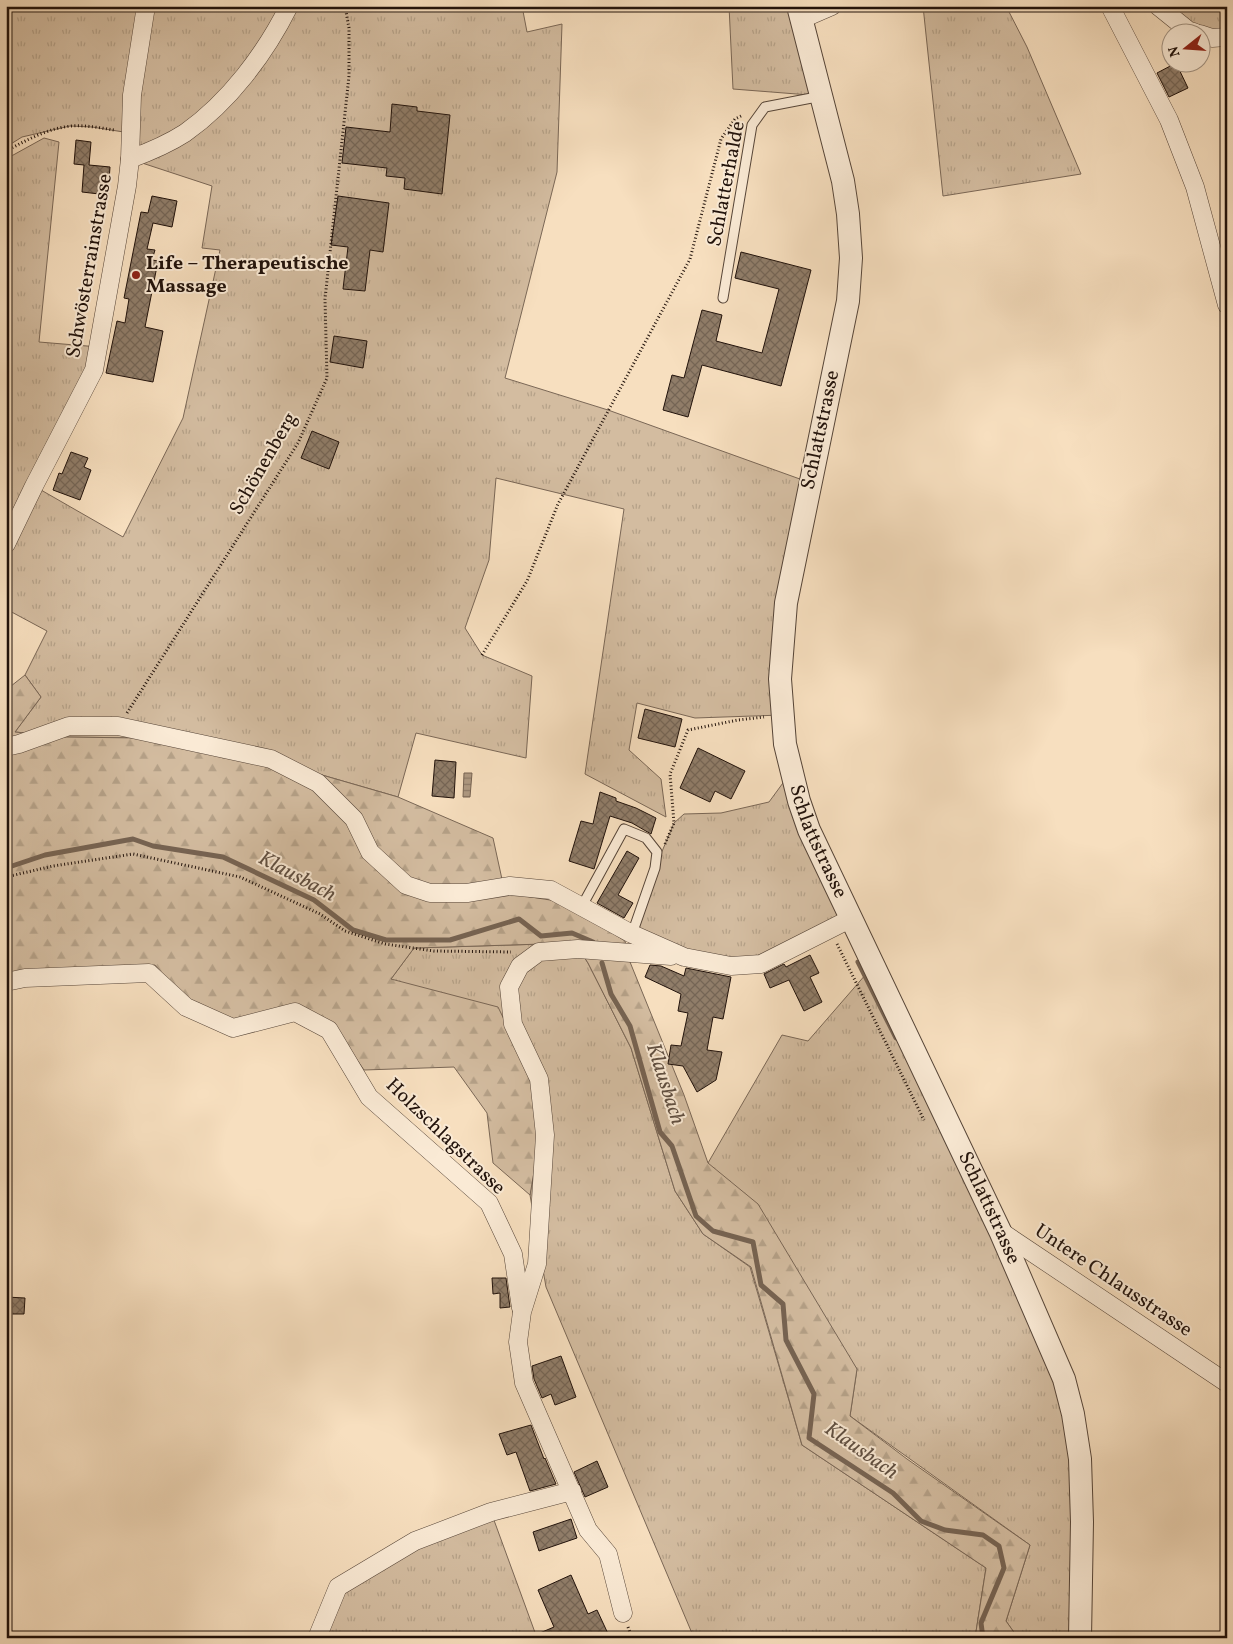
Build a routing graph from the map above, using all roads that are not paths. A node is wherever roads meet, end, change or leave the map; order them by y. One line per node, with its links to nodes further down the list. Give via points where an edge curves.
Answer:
1 (146, 6): 11 (street, Schwösterrainstrasse, via 132,95)
2 (289, 6): 11 (street, via 275,34 210,113 170,142)
3 (832, 6): 6 (street)
4 (1110, 6): 13 (street, via 1169,120 1195,187)
5 (1158, 6): 7 (street)
6 (800, 13): 10 (street, Schlattstrasse)
7 (1178, 22)
8 (1210, 37): 9 (street)
9 (1227, 37)
10 (822, 96): 12 (lane, Schlatterhalde, via 765,106 752,125); 17 (street, Schlattstrasse, via 848,214 851,258 848,301 786,603 780,679 785,744 798,801)
11 (130, 159): 14 (street, Schwösterrainstrasse, via 94,370)
12 (723, 298)
13 (1227, 305)
14 (6, 544)
15 (6, 747): 16 (street, via 69,726 118,726 271,759 318,783 354,819 370,852 406,885 430,893 467,893 510,886 551,890)
16 (582, 906): 18 (street); 18 (lane, via 624,829 646,838 657,852 655,868)
17 (841, 924): 19 (street, via 761,964 731,966); 21 (street, Schlattstrasse)
18 (632, 934): 19 (street)
19 (684, 957): 22 (street, via 578,949 539,952 520,966 509,986 513,1024 539,1079 545,1135 537,1264)
20 (6, 982): 22 (street, Holzschlagstrasse, via 25,978 149,973 186,1007 233,1028 296,1012 329,1030 369,1096 488,1203 513,1254)
21 (1000, 1231): 23 (street, Untere Chlausstrasse); 27 (street, Schlattstrasse, via 1064,1379 1073,1414 1082,1504)
22 (522, 1312): 24 (street, via 518,1342 524,1383)
23 (1227, 1383)
24 (572, 1491): 25 (street, via 588,1530 608,1554); 26 (street, via 491,1512 415,1541 338,1587)
25 (623, 1612)
26 (317, 1638)
27 (1080, 1638)

